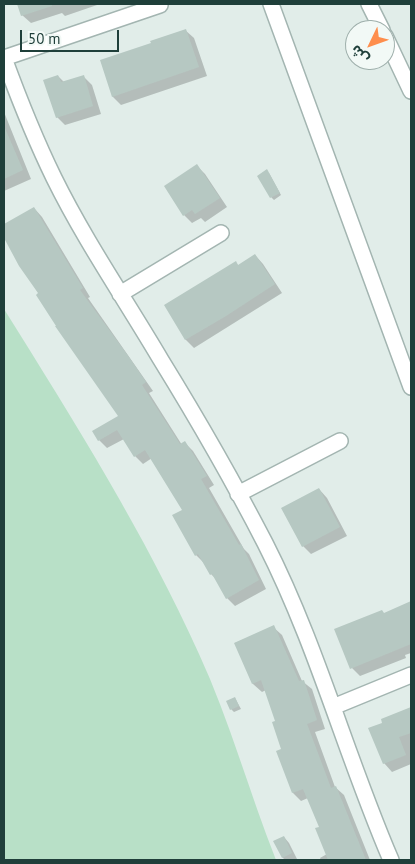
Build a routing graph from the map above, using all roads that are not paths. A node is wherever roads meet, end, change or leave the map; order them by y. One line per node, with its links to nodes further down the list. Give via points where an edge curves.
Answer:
1 (271, 4): 10 (street)
2 (369, 4): 4 (street)
3 (160, 5): 6 (street)
4 (377, 20)
5 (395, 57): 7 (street)
6 (4, 58): 9 (street, via 54,178)
7 (411, 91)
8 (221, 233): 9 (street)
9 (120, 294): 12 (street)
10 (411, 387)
11 (340, 441): 12 (street)
12 (238, 494): 14 (street, via 266,545 313,652)
13 (411, 675): 14 (street)
14 (333, 707): 15 (street, via 364,796)
15 (391, 860)

